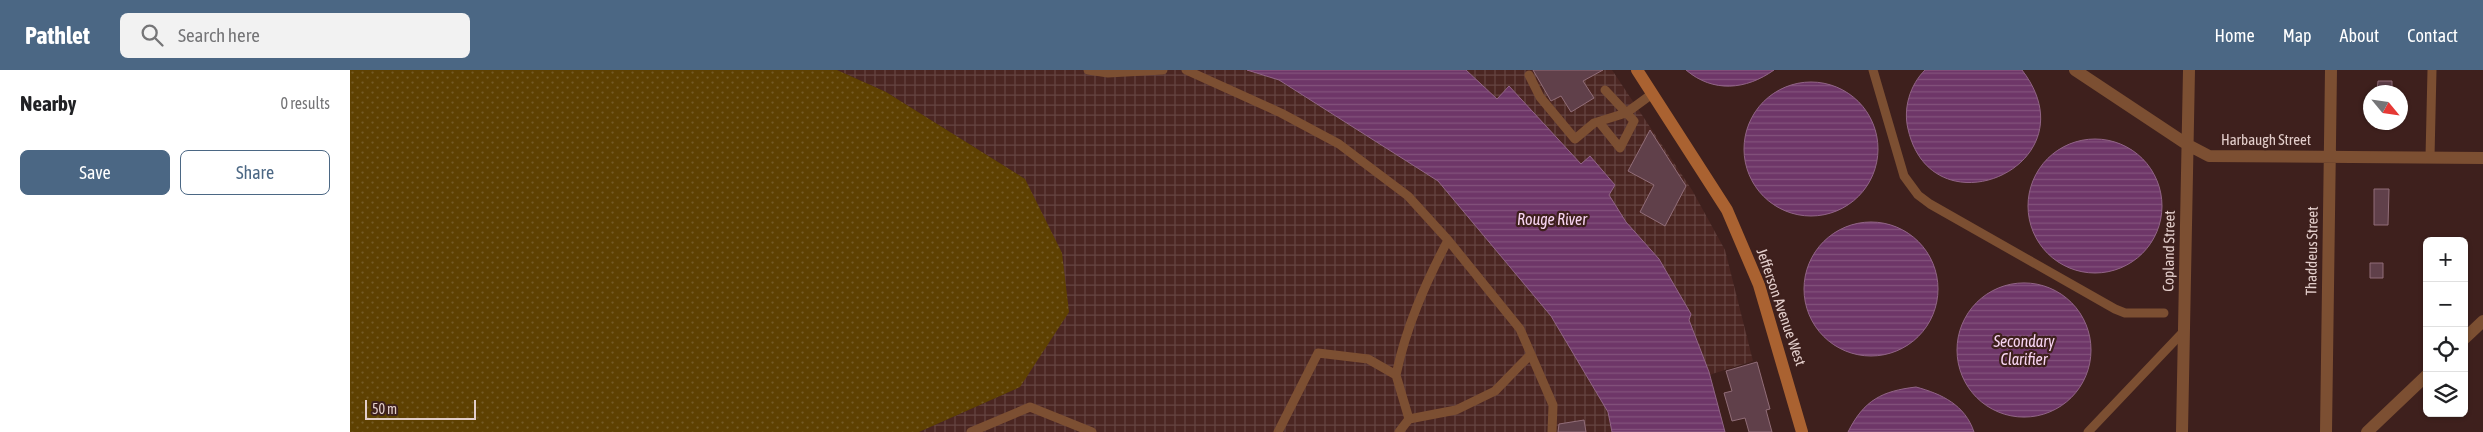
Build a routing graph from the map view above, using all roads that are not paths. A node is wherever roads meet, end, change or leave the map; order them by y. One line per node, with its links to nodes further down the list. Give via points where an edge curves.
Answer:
1 (1088, 70): 2 (lane, via 1108,73)
2 (1163, 70)
3 (1186, 70): 19 (lane, via 1339,144 1408,196)
4 (1637, 70): 12 (main road, Jefferson Avenue West)
5 (1872, 70): 20 (lane, via 1904,176 1918,195 2115,309 2126,313)
6 (2075, 70): 15 (street, Harbaugh Street)
7 (2189, 70): 15 (street, Copland Street)
8 (2331, 70): 16 (street, Thaddeus Street)
9 (2432, 70): 17 (lane)
10 (1529, 75): 14 (lane, via 1540,97 1575,138)
11 (1605, 90): 13 (lane)
12 (1652, 94): 13 (lane); 33 (main road, Jefferson Avenue West, via 1727,210 1759,285)
13 (1626, 114): 14 (lane); 14 (lane, via 1634,121 1620,148)
14 (1599, 122)
15 (2188, 146): 16 (street, Harbaugh Street, via 2209,156); 22 (street, Copland Street)
16 (2330, 156): 17 (street, Harbaugh Street); 36 (street, Thaddeus Street)
17 (2430, 157): 18 (street, Harbaugh Street)
18 (2483, 158)
19 (1448, 240): 24 (lane, via 1520,329); 25 (lane, via 1403,339)
20 (2164, 313)
21 (2483, 321): 23 (street)
22 (2184, 331): 34 (lane); 35 (street, Copland Street)
23 (2468, 335)
24 (1531, 354): 27 (lane, via 1496,391 1456,410); 32 (lane, via 1553,405)
25 (1396, 375): 27 (lane); 30 (lane, via 1368,359 1318,353)
26 (2423, 379): 37 (street)
27 (1409, 418): 31 (lane)
28 (971, 432): 29 (lane, via 1030,407)
29 (1092, 432)
30 (1278, 432)
31 (1399, 432)
32 (1552, 432)
33 (1802, 432)
34 (2088, 432)
35 (2182, 432)
36 (2326, 432)
37 (2367, 432)

